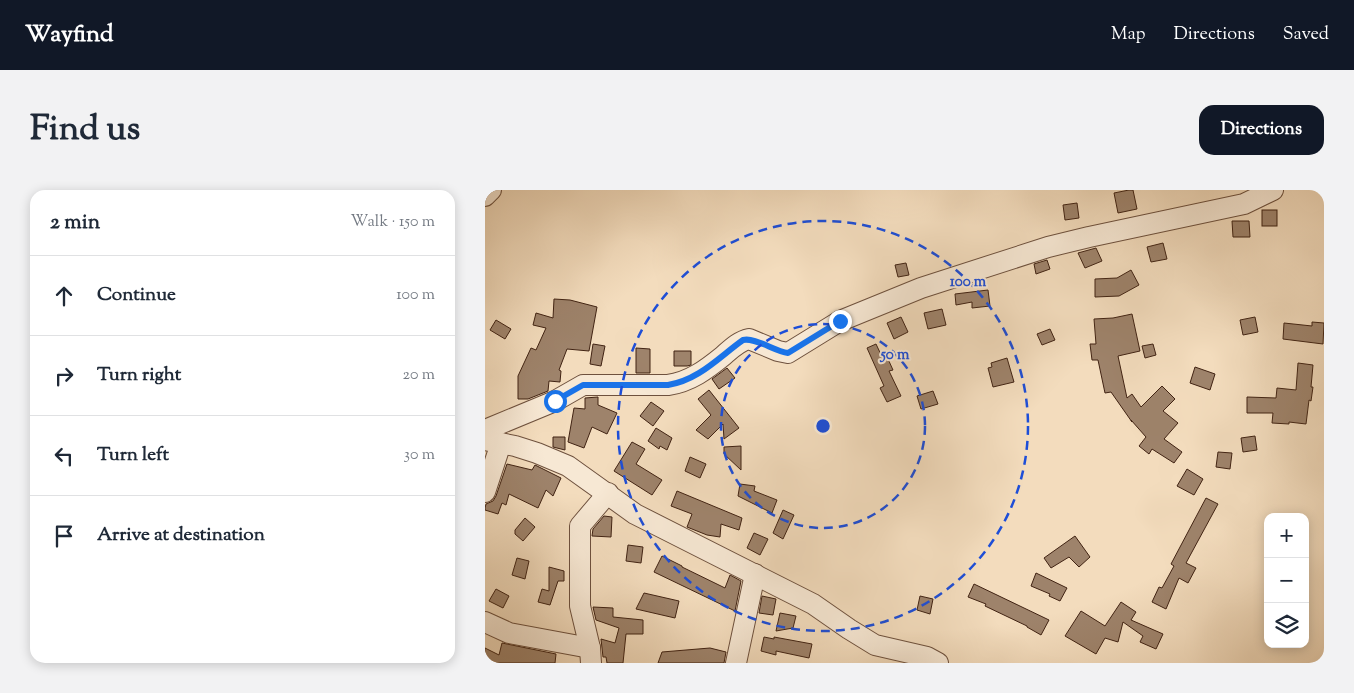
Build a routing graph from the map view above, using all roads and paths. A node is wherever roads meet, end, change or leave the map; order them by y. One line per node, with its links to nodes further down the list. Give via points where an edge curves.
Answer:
1 (491, 190): 3 (street)
2 (1273, 190): 4 (street, via 1244,204 1057,245 921,288 840,321 788,353 749,338 707,369 678,384 583,385 555,401)
3 (485, 196)
4 (485, 430)
5 (493, 442): 6 (street); 7 (street, via 537,453 568,466)
6 (485, 492)
7 (608, 493): 8 (street, via 635,514); 10 (street, via 580,526 580,606)
8 (755, 574): 11 (street); 12 (street, via 813,604 875,645 927,657)
9 (485, 622): 10 (street, via 509,633)
10 (590, 656)
11 (736, 663)
12 (938, 663)

